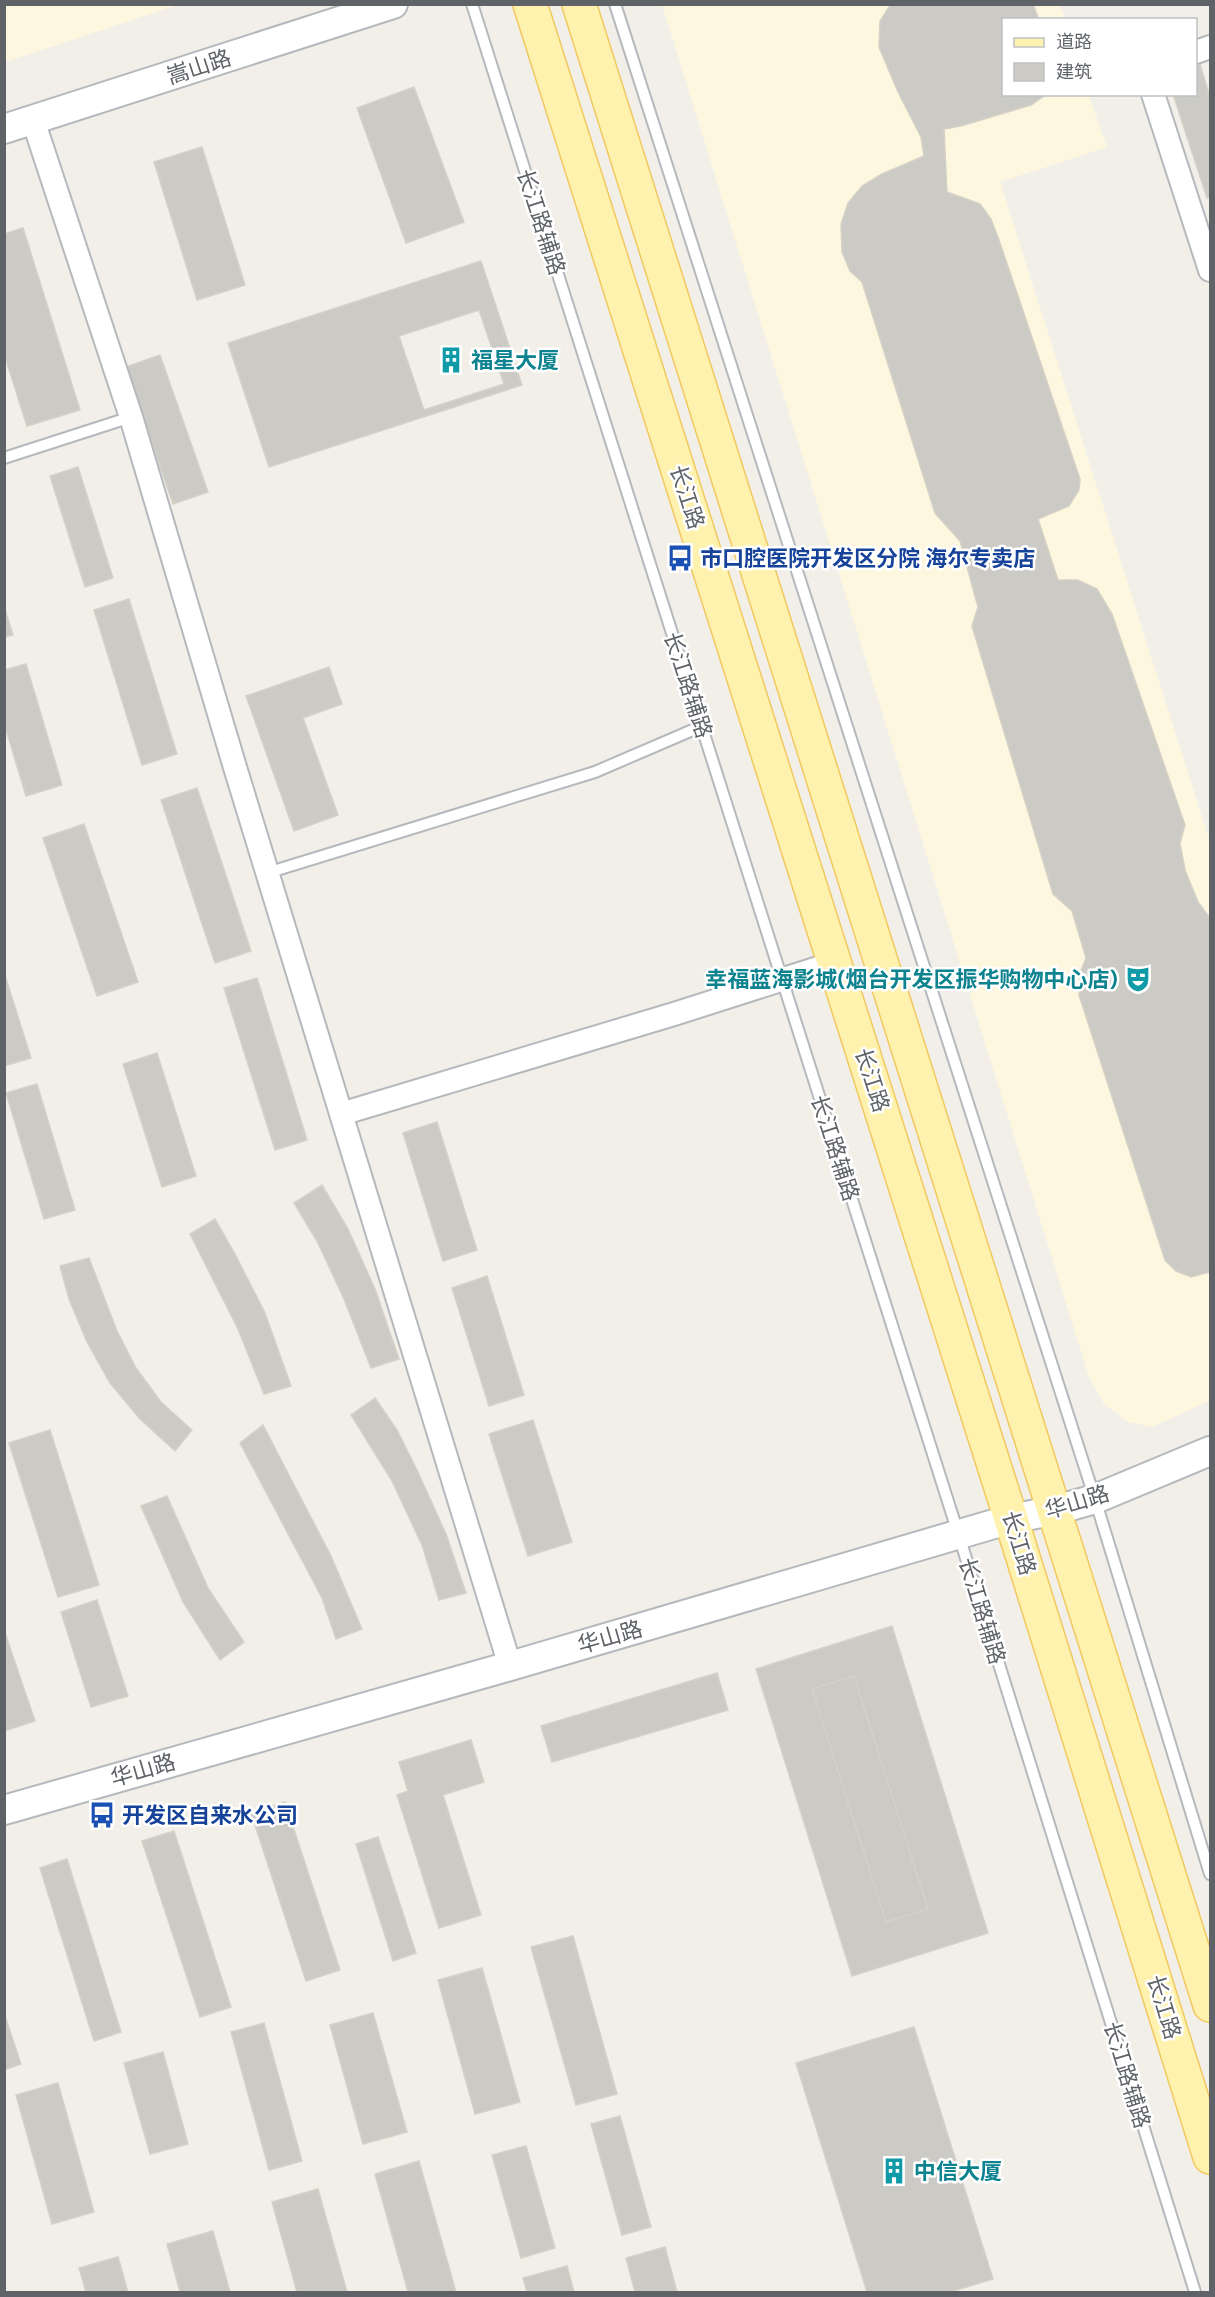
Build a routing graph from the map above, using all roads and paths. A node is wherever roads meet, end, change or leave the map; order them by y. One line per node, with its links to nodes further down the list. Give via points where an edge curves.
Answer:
1 (393, 4): 7 (street, 嵩山路)
2 (472, 4): 12 (lane, 长江路辅路)
3 (530, 4): 14 (main road, 长江路)
4 (579, 4): 19 (main road, 长江路)
5 (615, 4): 18 (lane)
6 (1154, 96): 9 (street)
7 (33, 120): 8 (street, 嵩山路); 10 (street)
8 (4, 129)
9 (1210, 270)
10 (131, 417): 11 (lane); 13 (street)
11 (4, 458)
12 (702, 726): 13 (lane, via 595,772); 15 (lane, 长江路辅路)
13 (267, 873): 16 (street)
14 (834, 963): 15 (street); 20 (main road, 长江路)
15 (782, 979): 16 (street); 21 (lane, 长江路辅路)
16 (341, 1113): 22 (street)
17 (1210, 1451): 18 (street, 华山路)
18 (1095, 1499): 19 (street, 华山路); 24 (lane)
19 (1056, 1510): 20 (street, 华山路); 25 (main road, 长江路)
20 (1011, 1519): 21 (street, 华山路); 26 (main road, 长江路)
21 (959, 1536): 22 (street, 华山路); 27 (lane, 长江路辅路)
22 (510, 1666): 23 (street, 华山路)
23 (4, 1810)
24 (1210, 1874)
25 (1210, 2005)
26 (1210, 2157)
27 (1195, 2292)

